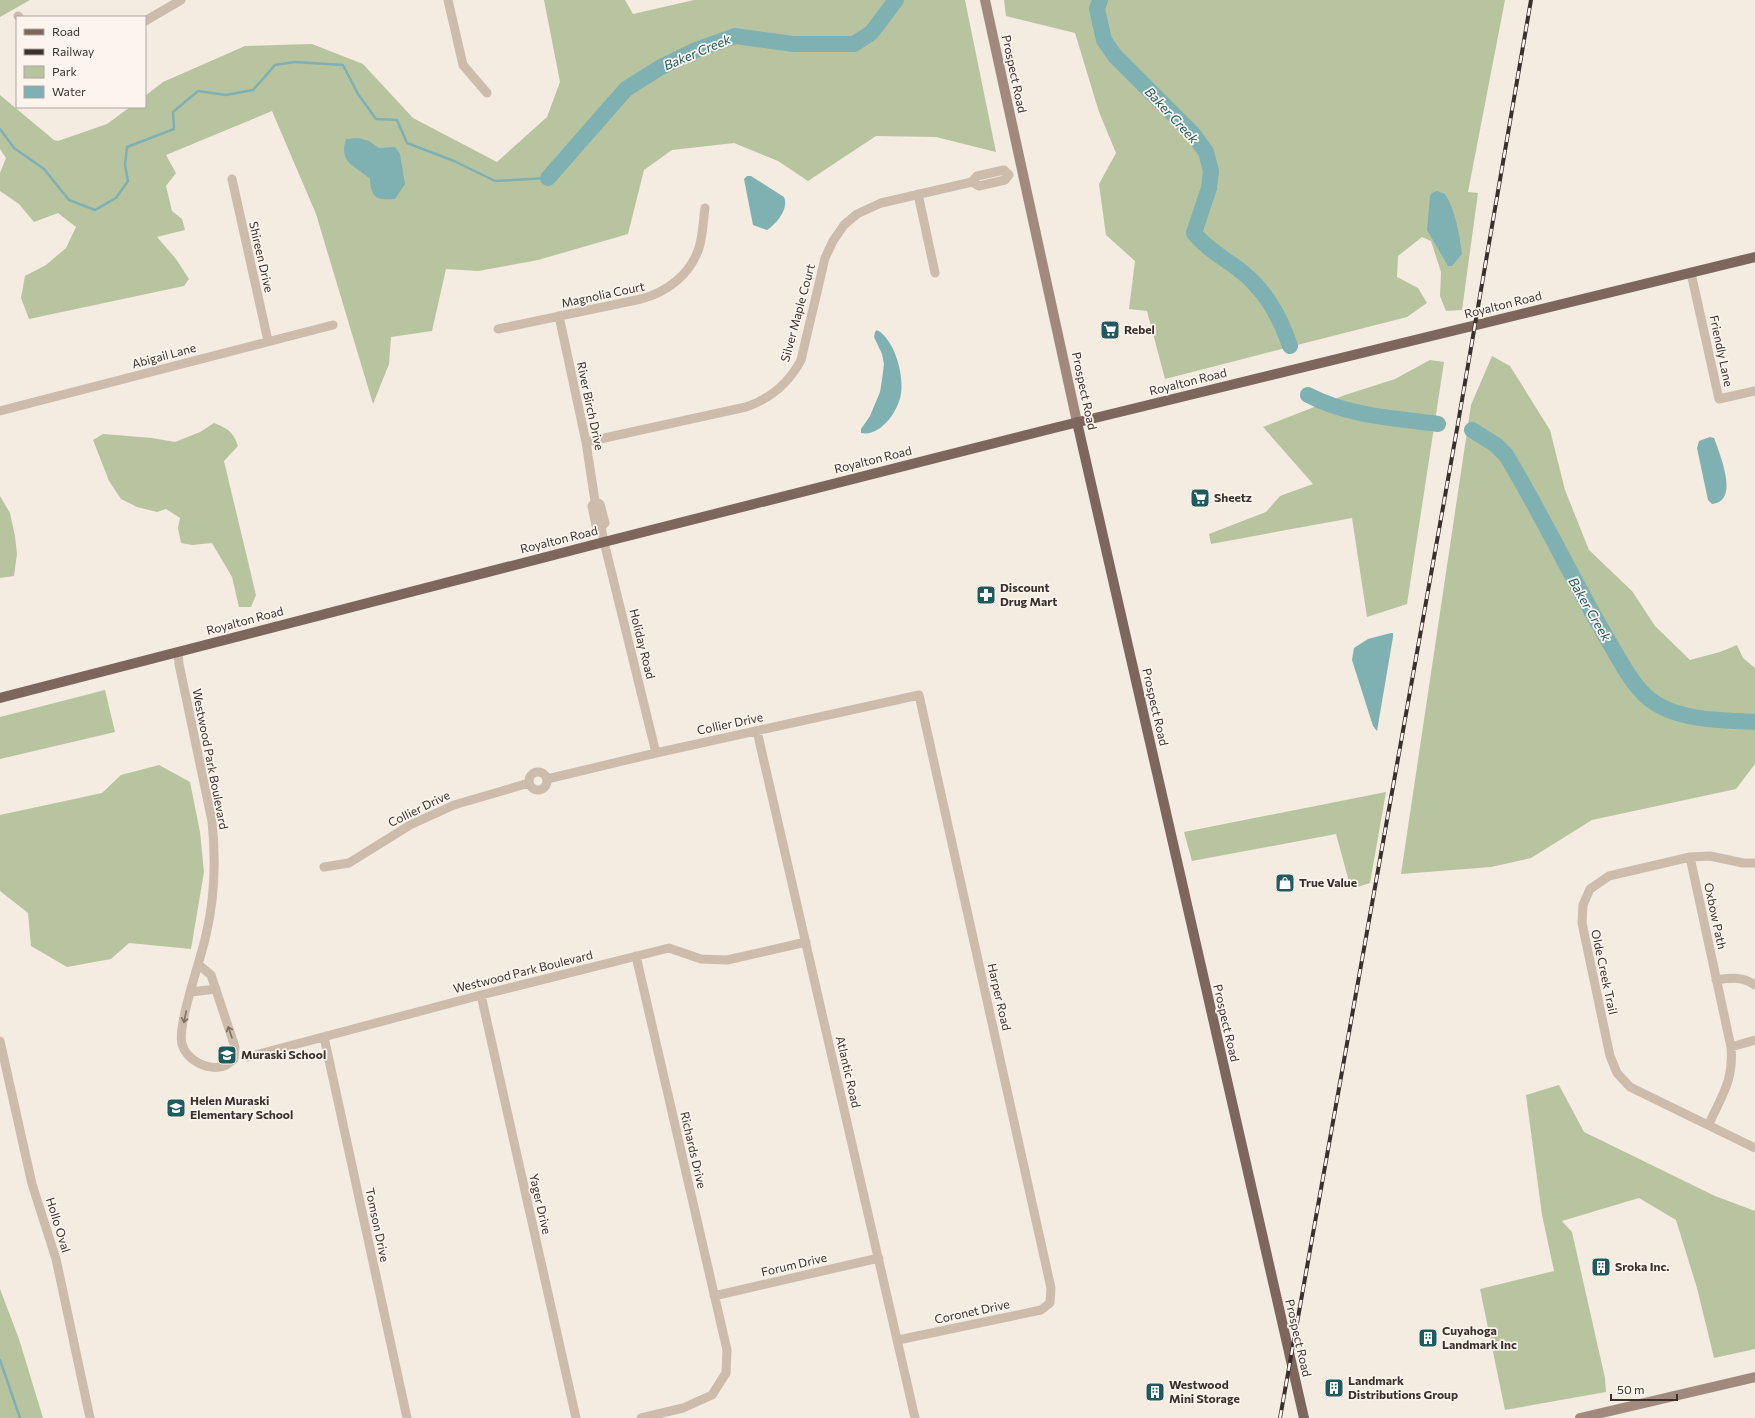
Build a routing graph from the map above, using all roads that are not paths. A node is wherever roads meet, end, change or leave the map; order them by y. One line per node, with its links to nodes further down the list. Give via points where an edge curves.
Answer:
1 (181, 0): 4 (street)
2 (448, 0): 5 (street, via 463,65)
3 (984, 0): 6 (street, Prospect Road)
4 (146, 20)
5 (487, 93)
6 (1022, 172): 8 (street, Silver Maple Court, via 1009,175 1005,180 979,186 972,182); 19 (street, Prospect Road)
7 (232, 179): 16 (street, Shireen Drive)
8 (918, 194): 11 (street); 20 (street, Silver Maple Court, via 873,205 850,219 838,233 825,258 801,360 794,373 777,391 746,407)
9 (705, 208): 13 (street, Magnolia Court, via 699,248 695,257 680,278 670,286 641,299)
10 (1755, 257): 12 (main road, Royalton Road)
11 (935, 273)
12 (1691, 273): 17 (street, Friendly Lane, via 1719,399); 19 (main road, Royalton Road)
13 (559, 316): 15 (street, Magnolia Court); 20 (street, River Birch Drive)
14 (333, 325): 16 (street, Abigail Lane)
15 (498, 329)
16 (268, 341): 18 (street, Abigail Lane)
17 (1755, 391)
18 (0, 411)
19 (1077, 422): 21 (main road, Royalton Road); 55 (main road, Prospect Road)
20 (586, 442): 21 (street, River Birch Drive, via 595,501 600,504 605,523 601,528)
21 (604, 542): 22 (main road, Royalton Road); 26 (street, Holiday Road)
22 (178, 652): 24 (main road, Royalton Road); 32 (street, Westwood Park Boulevard, via 215,844 211,913)
23 (919, 696): 25 (street, Collier Drive); 47 (street, Harper Road, via 1051,1288)
24 (0, 698)
25 (757, 731): 26 (street, Collier Drive); 30 (street, Atlantic Road)
26 (656, 753): 29 (street, Collier Drive, via 547,779 546,786 540,790 533,788 530,782 454,805 410,825 349,863)
27 (1690, 858): 28 (street, Olde Creek Trail, via 1710,856); 33 (street, Oxbow Path); 43 (street, Olde Creek Trail, via 1609,876 1590,889 1582,905 1582,923 1604,1033 1616,1073 1640,1093)
28 (1755, 863)
29 (324, 867)
30 (806, 942): 31 (street, Westwood Park Boulevard, via 727,960 701,959 669,948); 45 (street, Atlantic Road)
31 (636, 956): 37 (street, Westwood Park Boulevard); 46 (street, Richards Drive)
32 (199, 965): 35 (street, Westwood Park Boulevard, via 211,975); 36 (street, Westwood Park Boulevard)
33 (1716, 980): 34 (street, via 1744,979); 41 (street, Oxbow Path)
34 (1755, 985)
35 (216, 990): 36 (street); 36 (street, Westwood Park Boulevard, one-way to 35, via 182,1044 187,1054 198,1063 211,1068 225,1066 234,1059 235,1047)
36 (191, 992)
37 (481, 995): 38 (street, Westwood Park Boulevard); 52 (street, Yager Drive)
38 (324, 1037): 42 (street, Westwood Park Boulevard); 51 (street, Tomson Drive)
39 (1755, 1040): 41 (street)
40 (0, 1041): 50 (street, Hollo Oval, via 32,1184 56,1259)
41 (1730, 1046): 43 (street, Oxbow Path, via 1732,1063 1729,1079)
42 (248, 1057)
43 (1709, 1124): 44 (street, Olde Creek Trail)
44 (1755, 1148)
45 (879, 1258): 46 (street, Forum Drive); 48 (street, Atlantic Road)
46 (714, 1296): 53 (street, Richards Drive, via 727,1350 726,1373 712,1395 683,1408)
47 (1050, 1303): 48 (street, Coronet Drive, via 1041,1310)
48 (898, 1340): 54 (street, Atlantic Road)
49 (1755, 1377): 56 (street)
50 (90, 1418)
51 (407, 1418)
52 (576, 1418)
53 (641, 1418)
54 (915, 1418)
55 (1304, 1418)
56 (1580, 1418)

